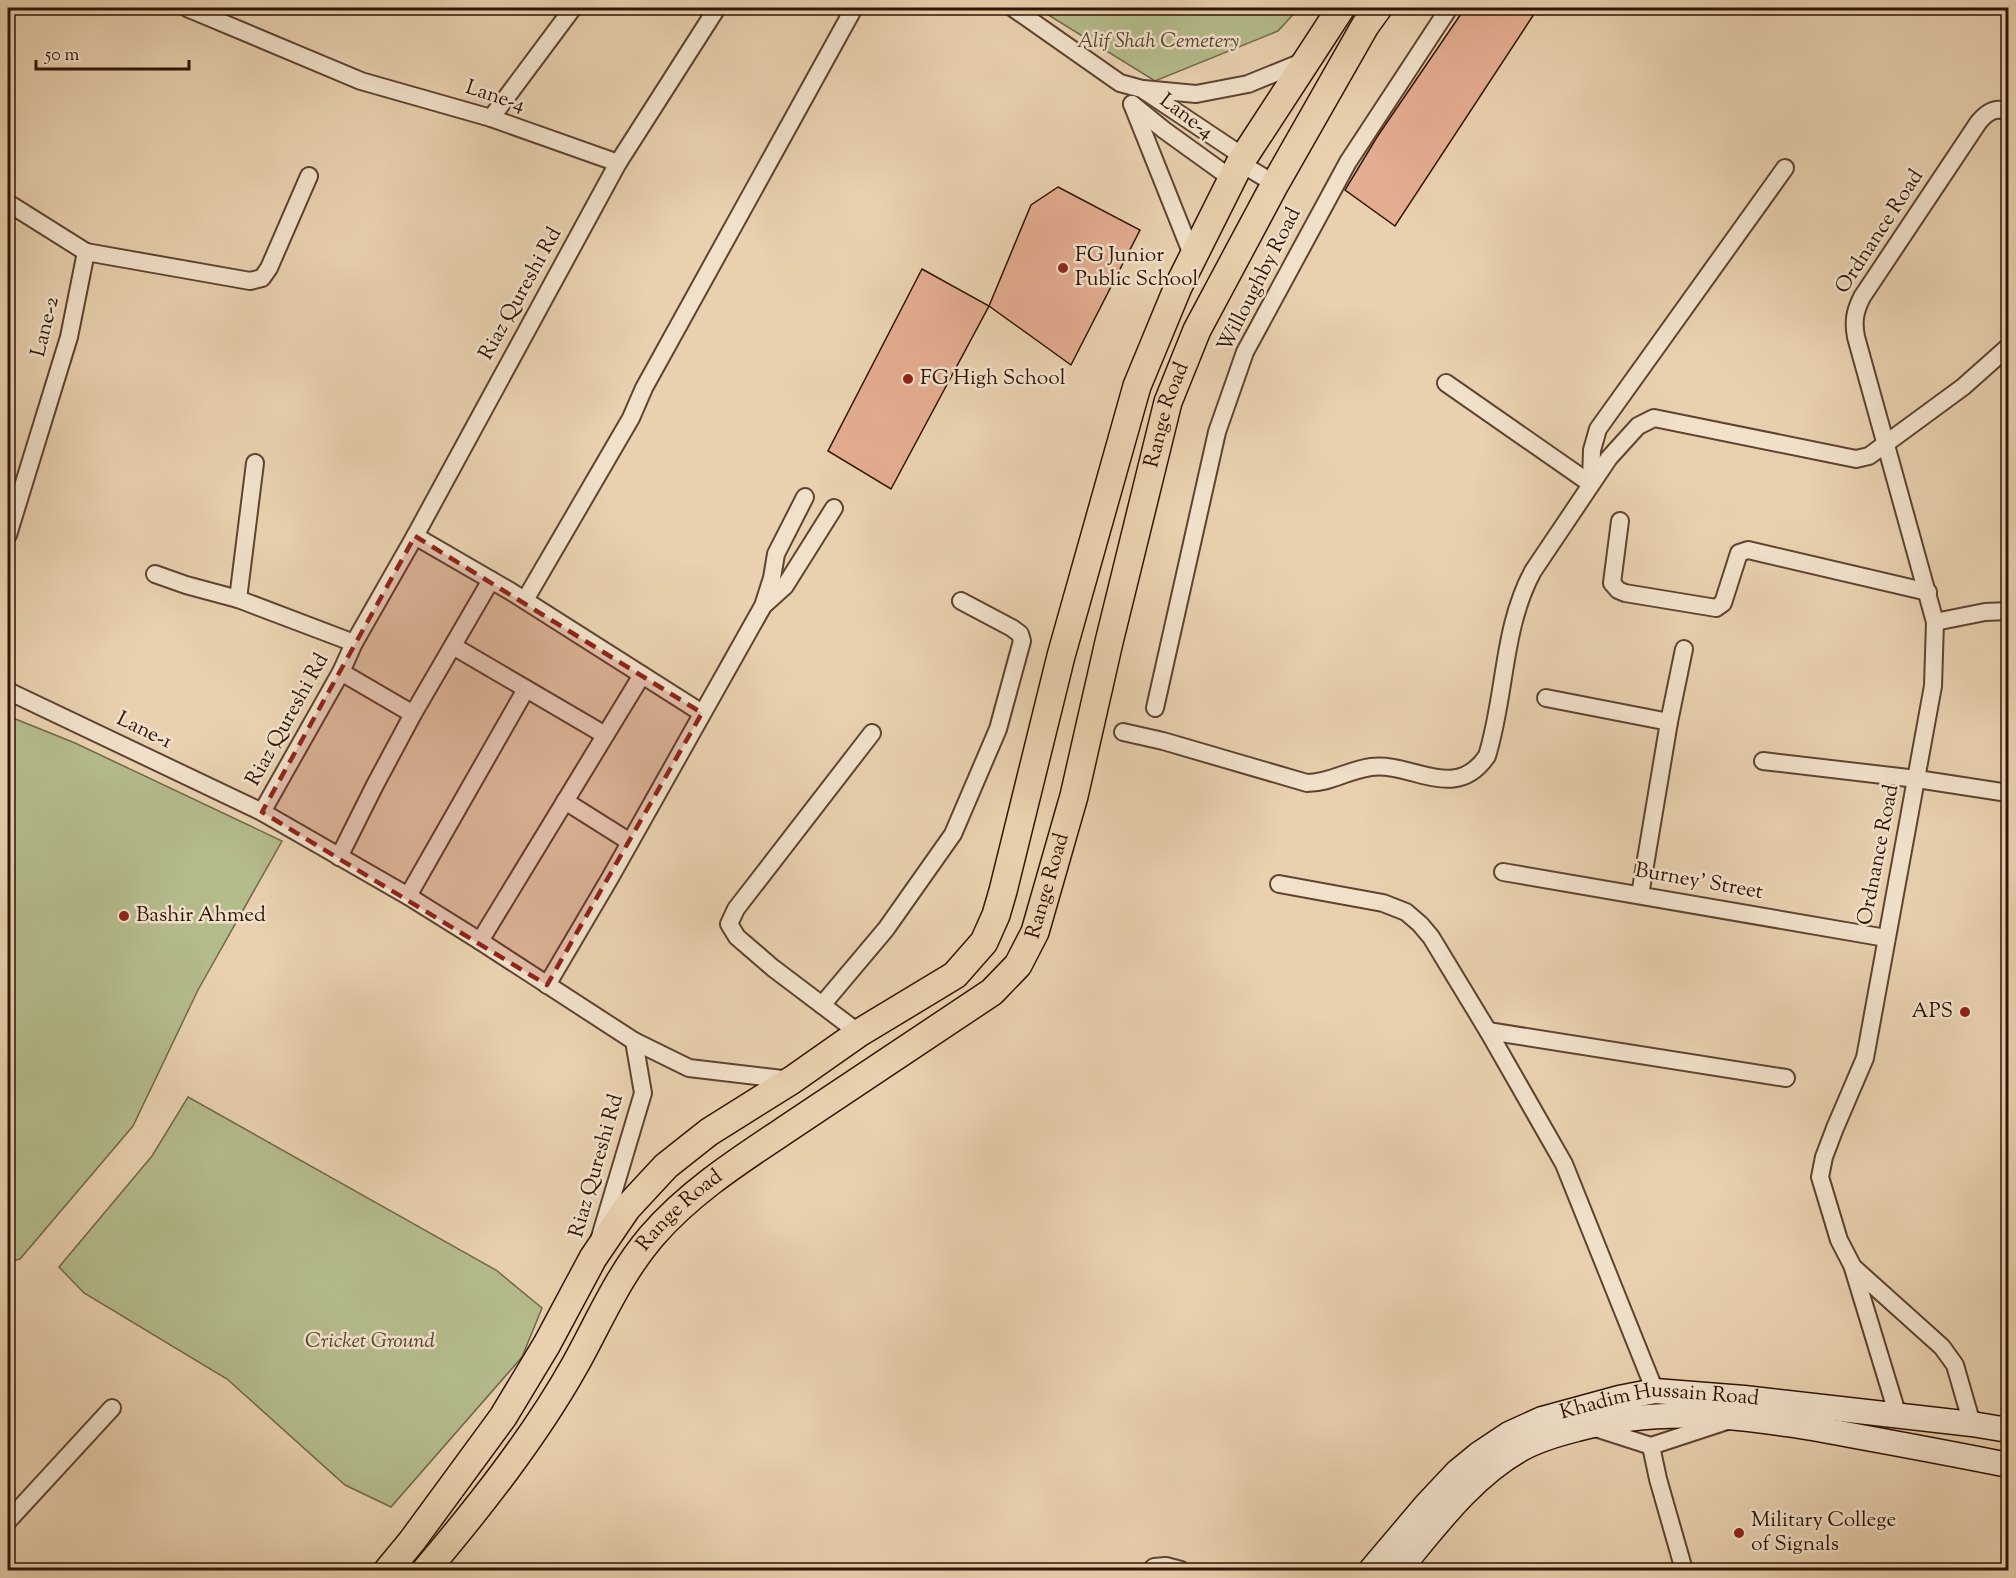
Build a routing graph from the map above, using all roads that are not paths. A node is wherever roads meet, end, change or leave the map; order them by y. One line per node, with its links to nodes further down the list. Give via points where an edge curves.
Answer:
1 (187, 8): 14 (street, Lane-4, via 361,81)
2 (573, 8): 14 (street)
3 (717, 8): 15 (street)
4 (854, 8): 37 (street, via 631,418)
5 (1013, 8): 10 (street, Lane-4)
6 (1341, 8): 9 (main road)
7 (1378, 8): 19 (main road, Range Road)
8 (1449, 8): 50 (street, Willoughby Road, via 1348,162 1245,352 1217,432)
9 (1307, 60): 11 (street, via 1248,84 1196,93); 16 (main road)
10 (1120, 83): 11 (street, Lane-4); 12 (street, Lane-4)
11 (1142, 89): 16 (street, Lane-4)
12 (1132, 104): 16 (street, Lane-4, via 1164,130); 22 (street)
13 (2008, 112): 25 (street, Ordnance Road, via 1994,110 1978,123 1855,310 1856,336)
14 (491, 118): 15 (street, Lane-4)
15 (618, 163): 32 (street, Riaz Qureshi Rd)
16 (1239, 166): 19 (street); 22 (main road)
17 (1785, 168): 27 (street, via 1598,429 1592,450)
18 (309, 176): 21 (street, via 262,278 250,281)
19 (1275, 184): 90 (main road, Range Road, via 1197,330 1168,402 1074,795 1035,932 1018,965 992,992 730,1167 668,1218 623,1273 575,1365 530,1437)
20 (8, 203): 21 (street)
21 (86, 252): 31 (street, Lane-2, via 69,337)
22 (1193, 257): 73 (main road, via 1137,386 1061,656 996,915 984,942 956,975)
23 (2008, 347): 25 (street, via 1963,387)
24 (1446, 383): 27 (street)
25 (1886, 443): 27 (street, via 1869,456 1856,459 1654,418 1638,426); 35 (street, Ordnance Road)
26 (255, 463): 36 (street)
27 (1591, 484): 54 (street, via 1523,589 1491,744 1487,756 1472,773 1449,780 1371,767 1328,781 1307,783)
28 (805, 497): 39 (street, via 776,554)
29 (834, 508): 39 (street, via 785,586)
30 (1620, 521): 35 (street, via 1612,583 1625,593 1716,608 1723,603 1739,553 1748,550)
31 (8, 535)
32 (415, 536): 34 (street); 42 (street, Riaz Qureshi Rd)
33 (155, 574): 36 (street)
34 (491, 580): 37 (street); 43 (street)
35 (1928, 592): 41 (street, Ordnance Road)
36 (238, 599): 42 (street)
37 (525, 600): 46 (street)
38 (961, 601): 71 (street, via 1020,634 1022,641 998,729 953,834 886,930)
39 (763, 606): 51 (street)
40 (2008, 611): 41 (street)
41 (1935, 622): 58 (street, Ordnance Road, via 1933,686)
42 (354, 643): 45 (street, Riaz Qureshi Rd)
43 (453, 646): 47 (street); 52 (street)
44 (1684, 649): 53 (street)
45 (342, 672): 52 (street); 61 (street, Riaz Qureshi Rd)
46 (642, 675): 51 (street); 56 (street)
47 (526, 689): 56 (street); 67 (street)
48 (8, 690): 61 (street, Lane-1)
49 (1546, 698): 53 (street)
50 (1155, 708)
51 (702, 713): 62 (street)
52 (413, 714): 63 (street)
53 (1669, 722): 66 (street)
54 (1123, 732)
55 (872, 733): 71 (street, via 736,909 729,924 737,937)
56 (605, 735): 60 (street)
57 (1763, 760): 58 (street)
58 (1917, 779): 59 (street); 68 (street, Ordnance Road)
59 (2008, 794)
60 (565, 801): 62 (street); 69 (street)
61 (261, 812): 63 (street, Riaz Qureshi Rd)
62 (630, 842): 70 (street)
63 (339, 857): 67 (street, Riaz Qureshi Rd)
64 (1503, 872): 66 (street, Burney' Street)
65 (1279, 884): 72 (street, via 1383,903 1406,912 1431,937)
66 (1640, 895): 68 (street, Burney' Street)
67 (408, 896): 69 (street, Riaz Qureshi Rd)
68 (1886, 938): 78 (street, Ordnance Road, via 1865,1058 1824,1157 1820,1177 1839,1240)
69 (480, 941): 70 (street, Riaz Qureshi Rd)
70 (547, 985): 74 (street, Riaz Qureshi Rd)
71 (822, 1005): 73 (street)
72 (1488, 1031): 75 (street); 79 (street, via 1564,1164)
73 (859, 1033): 76 (main road)
74 (634, 1041): 76 (street, via 689,1068); 77 (street, Riaz Qureshi Rd, via 642,1093)
75 (1786, 1078)
76 (792, 1080): 77 (main road, via 709,1132 666,1166 627,1208)
77 (593, 1258): 89 (main road, via 502,1417)
78 (1853, 1267): 81 (street, Ordnance Road); 83 (street, Ordnance Road, via 1942,1347 1955,1365)
79 (1655, 1391): 81 (main road, Khadim Hussain Road); 93 (main road, Khadim Hussain Road, via 1542,1419 1509,1434 1457,1472)
80 (112, 1408): 88 (street)
81 (1898, 1416): 83 (main road, Khadim Hussain Road)
82 (1739, 1417): 84 (main road, Khadim Hussain Road, via 1658,1416); 86 (street); 87 (main road, Khadim Hussain Road)
83 (1972, 1424): 85 (main road, Khadim Hussain Road)
84 (1588, 1426): 86 (street); 94 (main road, Khadim Hussain Road, via 1549,1437 1496,1466 1443,1517)
85 (2008, 1430)
86 (1651, 1446): 95 (street)
87 (2008, 1465)
88 (8, 1521)
89 (388, 1570)
90 (426, 1570)
91 (1151, 1570): 92 (street, via 1166,1566)
92 (1181, 1570)
93 (1371, 1570)
94 (1399, 1570)
95 (1684, 1570)

